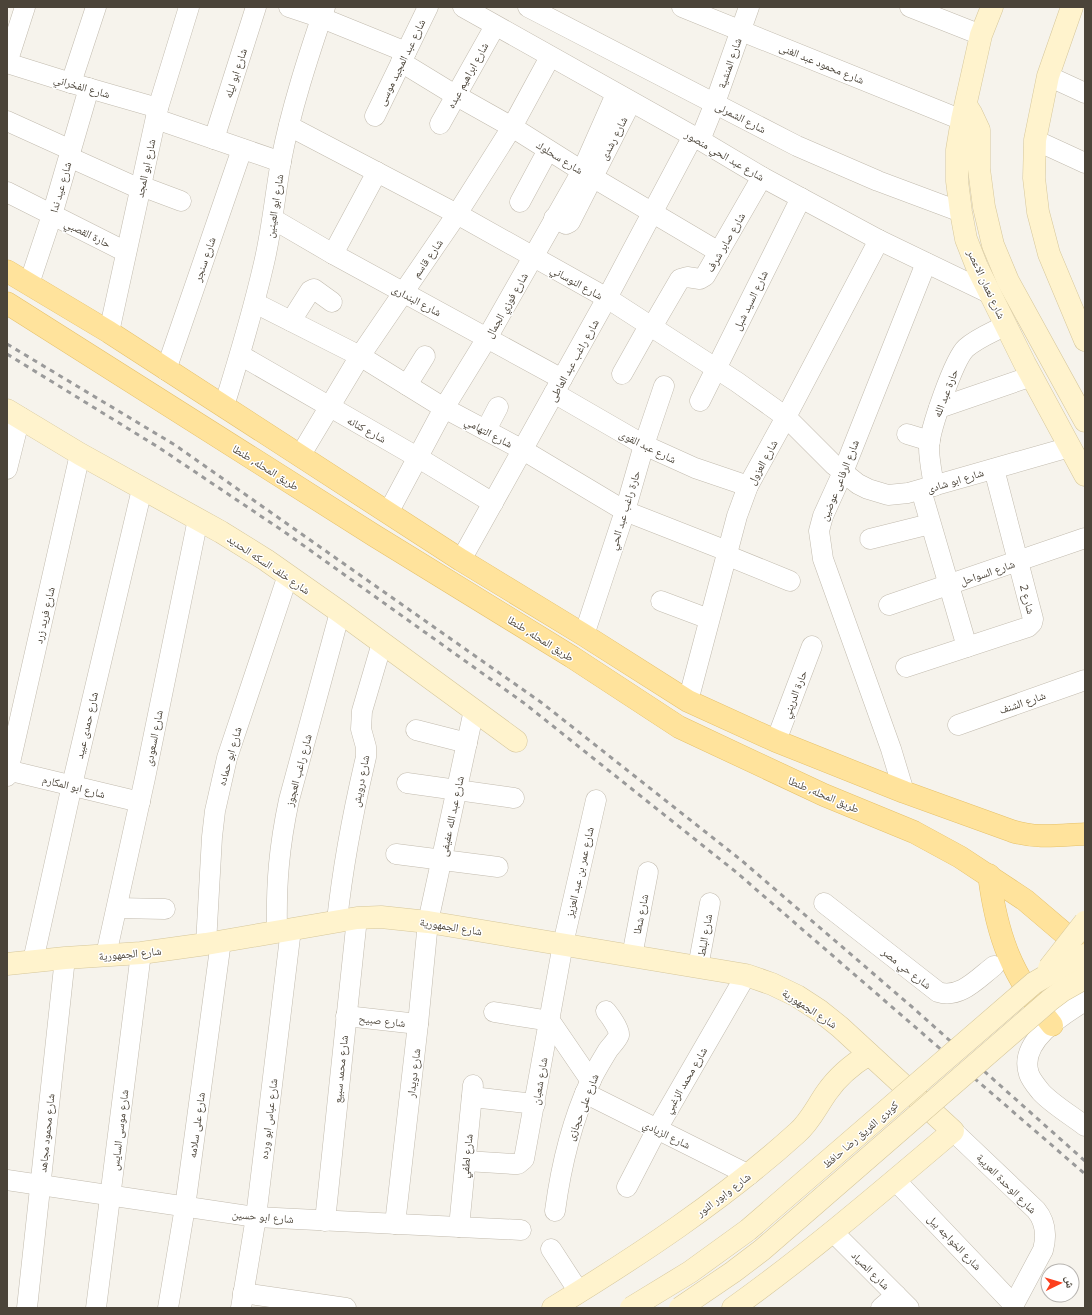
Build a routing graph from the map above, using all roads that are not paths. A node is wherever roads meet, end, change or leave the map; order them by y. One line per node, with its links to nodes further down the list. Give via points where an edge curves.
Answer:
1 (25, 7): 20 (street)
2 (96, 7): 22 (street, شارع عيد ندا)
3 (189, 7): 28 (street, شارع ابو المجد)
4 (256, 7): 35 (street, شارع ابو ليله)
5 (289, 7): 14 (street, شارع سحلوك)
6 (428, 7): 18 (street, شارع عبد المجيد موسى)
7 (463, 7): 15 (street, شارع عبد الحي منصور)
8 (528, 7): 26 (street, شارع الشمرلى)
9 (682, 7): 16 (street, شارع محمود عبد الغنى)
10 (749, 7): 16 (street, شارع المنشية)
11 (910, 7): 17 (street)
12 (992, 7): 17 (main road, شارع نعمان الاعصر)
13 (1072, 7): 21 (main road)
14 (324, 12): 18 (street, شارع سحلوك); 32 (street, شارع ابو العينين)
15 (495, 26): 19 (street, شارع عبد الحي منصور); 24 (street, شارع ابراهيم عبده)
16 (740, 30): 26 (street, شارع المنشية); 27 (street, شارع محمود عبد الغنى)
17 (981, 35): 27 (main road, شارع نعمان الاعصر)
18 (404, 57): 24 (street, شارع سحلوك); 29 (street, شارع عبد المجيد موسى)
19 (550, 57): 25 (street, شارع عبد الحي منصور); 33 (street, شارع قاسم)
20 (7, 63): 22 (street, شارع الفخراني)
21 (1048, 76): 23 (street); 36 (main road)
22 (80, 86): 28 (street, شارع الفخراني); 39 (street, شارع عيد ندا)
23 (1085, 92)
24 (455, 96): 31 (street, شارع ابراهيم عبده); 33 (street, شارع سحلوك)
25 (623, 98): 34 (street, شارع عبد الحي منصور); 43 (street, شارع فوزي الجمال)
26 (715, 103): 34 (street, شارع المنشية); 50 (street, شارع الشمرلى, via 804,149 878,181)
27 (964, 112): 50 (main road, شارع نعمان الاعصر, via 957,150); 93 (main road, via 971,112 979,130 979,168 984,207 993,245 1008,281)
28 (157, 113): 35 (street, شارع الفخراني); 45 (street, شارع ابو المجد)
29 (375, 116)
30 (7, 121): 39 (street)
31 (440, 124)
32 (289, 126): 40 (street, شارع ابو العينين); 42 (street, شارع النوساني)
33 (512, 126): 38 (street, شارع سحلوك); 52 (street, شارع قاسم)
34 (696, 138): 44 (street, شارع عبد الحي منصور); 51 (street, شارع راغب عبد العاطى)
35 (214, 139): 37 (street, شارع الفخراني)
36 (1035, 140): 41 (street); 74 (main road, via 1034,178 1038,212 1049,254)
37 (242, 148): 40 (street, شارع الفخراني); 79 (street, شارع سنجر)
38 (548, 150): 43 (street, شارع سحلوك); 49 (street)
39 (70, 154): 45 (street); 53 (street, شارع عيد ندا)
40 (281, 162): 54 (street, شارع ابو العينين)
41 (1085, 163)
42 (377, 172): 52 (street, شارع النوساني); 58 (street)
43 (587, 174): 51 (street, شارع سحلوك); 59 (street, شارع فوزي الجمال, via 554,218)
44 (762, 177): 47 (street, شارع عبد الحي منصور); 57 (street, شارع صابر شرف)
45 (141, 188): 48 (street); 56 (street, شارع ابو المجد)
46 (7, 192): 53 (street, حارة القصبي)
47 (801, 198): 55 (street, شارع عبد الحي منصور); 78 (street, شارع السيد شبل)
48 (181, 201)
49 (520, 202)
50 (961, 212): 64 (main road, شارع نعمان الاعصر, via 966,238)
51 (652, 213): 57 (street, شارع سحلوك); 65 (street, شارع راغب عبد العاطى)
52 (457, 214): 59 (street, شارع النوساني); 63 (street, شارع قاسم)
53 (52, 215): 56 (street, حارة القصبي); 62 (street, شارع عيد ندا)
54 (273, 219): 58 (street, شارع البندارى); 68 (street, شارع ابو العينين)
55 (879, 240): 60 (street, شارع عبد الحي منصور); 92 (street, شارع العزول)
56 (126, 252): 72 (street, شارع ابو المجد)
57 (719, 252): 71 (street, شارع صابر شرف, via 703,278 680,279)
58 (333, 254): 63 (street, شارع البندارى)
59 (533, 257): 65 (street, شارع النوساني); 73 (street, شارع فوزي الجمال)
60 (926, 263): 64 (street, شارع عبد الحي منصور); 105 (street, شارع الرفاعى عوضين)
61 (7, 271): 62 (main road)
62 (29, 284): 72 (main road)
63 (402, 292): 73 (street, شارع البندارى); 76 (street, شارع قاسم)
64 (991, 294): 70 (main road, شارع نعمان الاعصر)
65 (606, 298): 71 (street, شارع النوساني); 83 (street, شارع راغب عبد العاطى)
66 (332, 302): 69 (street, via 312,289)
67 (7, 303): 153 (main road, طريق المحله, طنطا, via 572,657 679,727 824,795 914,832)
68 (255, 303): 69 (street, شارع التهامي); 75 (street, شارع ابو العينين)
69 (291, 321): 76 (street, شارع التهامي)
70 (1006, 325): 81 (main road, شارع نعمان الاعصر); 90 (street, حارة عبد الله, via 967,348 960,355)
71 (650, 326): 78 (street, شارع النوساني); 80 (street)
72 (109, 332): 79 (main road)
73 (487, 338): 83 (street, شارع البندارى); 89 (street, شارع فوزي الجمال)
74 (1085, 340)
75 (240, 355): 86 (street, شارع ابو العينين); 88 (street, شارع كنانه)
76 (360, 356): 82 (street, شارع التهامي); 88 (street, شارع قاسم)
77 (425, 356): 82 (street)
78 (716, 368): 85 (street, شارع السيد شبل); 92 (street, شارع النوساني)
79 (166, 370): 86 (main road)
80 (622, 374)
81 (1032, 376): 90 (street); 98 (main road, شارع نعمان الاعصر)
82 (407, 385): 89 (street, شارع التهامي)
83 (558, 386): 97 (street, شارع عبد القوى); 99 (street, شارع راغب عبد العاطى)
84 (664, 386): 97 (street, حارة راغب عبد الحي)
85 (700, 401)
86 (224, 406): 101 (main road)
87 (498, 407): 94 (street)
88 (329, 408): 101 (street, شارع قاسم); 102 (street, شارع كنانه)
89 (444, 408): 94 (street, شارع التهامي); 102 (street, شارع فوزي الجمال)
90 (939, 408): 96 (street, حارة عبد الله)
91 (13, 414): 100 (main road, شارع خلف السكه الحديد); 104 (street)
92 (786, 417): 105 (street, شارع النوساني); 107 (street, شارع العزول)
93 (1085, 421)
94 (486, 430): 99 (street, شارع التهامي)
95 (908, 434): 96 (street)
96 (930, 441): 108 (street, حارة عبد الله)
97 (644, 445): 107 (street, شارع عبد القوى, via 695,468); 111 (street, حارة راغب عبد الحي)
98 (1070, 447): 103 (street, شارع ابو شادى); 106 (main road, شارع نعمان الاعصر)
99 (523, 450): 110 (street, شارع راغب عبد العاطى); 111 (street, شارع التهامي)
100 (80, 454): 109 (main road, شارع خلف السكه الحديد); 140 (street, شارع فريد زرد)
101 (300, 456): 112 (main road)
102 (417, 458): 110 (street, شارع كنانه); 112 (street, شارع فوزي الجمال)
103 (994, 469): 108 (street, شارع ابو شادى); 119 (street, شارع 2)
104 (7, 470)
105 (843, 472): 108 (street, شارع ابو شادى, via 858,484 878,493 898,495); 144 (street, شارع الرفاعى عوضين, via 823,516 819,531 821,545)
106 (1085, 475)
107 (748, 486): 117 (street, شارع العزول)
108 (927, 488): 114 (street, حارة عبد الله)
109 (142, 489): 113 (main road, شارع خلف السكه الحديد); 142 (street, شارع حمدى عبيد)
110 (493, 503): 118 (street, شارع راغب عبد العاطى)
111 (625, 511): 117 (street, شارع التهامي); 127 (street, حارة راغب عبد الحي)
112 (388, 513): 118 (main road)
113 (198, 519): 120 (main road, شارع خلف السكه الحديد, via 244,545); 147 (street, شارع السعودى)
114 (930, 524): 116 (street); 122 (street, حارة عبد الله)
115 (1085, 538): 119 (street, شارع السواحل)
116 (870, 539)
117 (727, 553): 121 (street, شارع التهامي); 126 (street, شارع العزول)
118 (462, 560): 127 (main road)
119 (1018, 561): 122 (street, شارع السواحل); 130 (street, شارع 2, via 1032,623)
120 (288, 575): 125 (main road, شارع خلف السكه الحديد); 162 (street, شارع ابو حماده, via 220,784 212,837)
121 (790, 580)
122 (949, 585): 124 (street, شارع السواحل); 130 (street, حارة عبد الله)
123 (661, 601): 126 (street)
124 (889, 605)
125 (340, 612): 128 (main road, شارع خلف السكه الحديد); 161 (street, شارع راغب العجوز, via 289,800 283,832 276,895)
126 (709, 619): 133 (street, شارع العزول)
127 (584, 635): 133 (main road)
128 (382, 643): 134 (main road, شارع خلف السكه الحديد); 158 (street, شارع درويش, via 362,711 366,757 342,874)
129 (812, 646): 137 (street, حارة الدريني)
130 (967, 647): 131 (street, شارع 2)
131 (906, 667)
132 (1085, 680): 135 (street, شارع الشنف)
133 (688, 701): 137 (main road)
134 (474, 710): 138 (main road, شارع خلف السكه الحديد); 139 (street, شارع عبد الله عفيفى)
135 (958, 725)
136 (416, 730): 139 (street)
137 (776, 741): 144 (main road)
138 (516, 742)
139 (467, 743): 143 (street, شارع عبد الله عفيفى)
140 (7, 772): 142 (street, شارع ابو المكارم)
141 (407, 783): 143 (street)
142 (72, 785): 147 (street, شارع ابو المكارم); 170 (street, شارع حمدى عبيد)
143 (457, 790): 145 (street); 150 (street, شارع عبد الله عفيفى)
144 (904, 792): 148 (main road, via 1021,834)
145 (514, 798)
146 (596, 800): 163 (street, شارع عمر بن عبد العزيز)
147 (140, 802): 156 (street, شارع السعودى)
148 (1085, 834)
149 (396, 854): 150 (street)
150 (441, 859): 151 (street); 159 (street, شارع عبد الله عفيفى)
151 (498, 867)
152 (648, 872): 168 (street, شارع شطا)
153 (989, 875): 164 (main road, طريق المحله, طنطا, via 1025,900); 183 (main road, via 996,916 1008,955 1035,1004)
154 (710, 903): 173 (street, شارع البلط)
155 (824, 903): 172 (street, شارع حي مصر, via 853,914 938,992 959,992)
156 (117, 908): 157 (street); 166 (street, شارع السعودى)
157 (165, 909)
158 (347, 919): 159 (main road, شارع الجمهورية, via 381,917); 161 (main road, شارع الجمهورية); 180 (street, شارع محمد سبيع)
159 (428, 922): 163 (main road, شارع الجمهورية); 182 (street, شارع دويدار)
160 (1085, 922): 176 (main road, bridge)
161 (284, 930): 162 (main road, شارع الجمهورية); 199 (street, شارع عباس ابو ورده)
162 (213, 943): 165 (main road, شارع الجمهورية); 197 (street, شارع على سلامه)
163 (563, 944): 168 (main road, شارع الجمهورية); 181 (street, شارع شعبان)
164 (1085, 950)
165 (142, 953): 166 (main road, شارع الجمهورية); 196 (street, شارع موسى السايس)
166 (106, 955): 169 (main road, شارع الجمهورية)
167 (1085, 955): 176 (main road, كوبرى الفريق رضا حافظ, bridge)
168 (632, 956): 173 (main road, شارع الجمهورية)
169 (65, 958): 170 (main road, شارع الجمهورية); 194 (street, شارع محمود مجاهد)
170 (32, 962): 171 (main road, شارع الجمهورية)
171 (7, 964)
172 (994, 966)
173 (698, 967): 174 (main road, شارع الجمهورية)
174 (746, 975): 184 (main road, شارع الجمهورية, via 797,996 820,1011); 188 (street, شارع محمد الزغبي)
175 (1085, 978): 216 (main road, كوبرى الفريق رضا حافظ, bridge, via 1062,990 1050,1000 762,1250)
176 (1034, 983): 215 (main road, كوبرى الفريق رضا حافظ, bridge, via 748,1230 690,1272)
177 (1085, 1002): 183 (street)
178 (606, 1011): 185 (street, شارع على حجازى, via 618,1030 618,1036)
179 (494, 1012): 181 (street)
180 (346, 1016): 182 (street, شارع صبيح); 200 (street, شارع محمد سبيع)
181 (550, 1021): 185 (street); 186 (street, شارع شعبان)
182 (418, 1024): 201 (street, شارع دويدار)
183 (1052, 1025): 187 (street, via 1034,1042 1029,1052 1029,1075 1042,1093)
184 (870, 1054): 189 (main road, شارع الجمهورية); 191 (main road, شارع وابور النور, via 851,1066 836,1080 798,1132)
185 (588, 1087): 188 (street, شارع الزيادي); 198 (street, شارع على حجازى, via 565,1150)
186 (534, 1104): 190 (street, شارع شعبان, via 525,1155 521,1161 514,1164); 190 (street, شارع لطفي, via 472,1091)
187 (1085, 1126)
188 (657, 1129): 191 (street, شارع الزيادي); 195 (street, شارع محمد الزغبي)
189 (953, 1131): 193 (main road); 209 (street, شارع الوحدة العربية, via 1036,1210 1044,1225 1043,1250)
190 (466, 1161): 202 (street, شارع لطفي)
191 (749, 1175): 206 (main road, شارع وابور النور)
192 (7, 1180): 194 (street, شارع ابو حسين)
193 (895, 1180): 204 (main road); 209 (street, شارع الخواجه بيل)
194 (40, 1185): 196 (street, شارع ابو حسين); 210 (street, شارع محمود مجاهد)
195 (627, 1186)
196 (110, 1196): 197 (street, شارع ابو حسين); 211 (street, شارع موسى السايس)
197 (185, 1207): 199 (street, شارع ابو حسين); 212 (street, شارع على سلامه)
198 (555, 1211)
199 (256, 1217): 200 (street, شارع ابو حسين); 207 (street, شارع عباس ابو ورده)
200 (325, 1220): 201 (street, شارع ابو حسين)
201 (395, 1224): 202 (street, شارع ابو حسين)
202 (459, 1227): 203 (street, شارع ابو حسين)
203 (521, 1230)
204 (833, 1232): 208 (street, شارع الصياد); 217 (main road)
205 (551, 1249): 206 (street)
206 (579, 1292): 214 (main road, شارع وابور النور)
207 (242, 1301): 213 (street)
208 (902, 1302): 218 (street)
209 (1013, 1306)
210 (27, 1308)
211 (96, 1308)
212 (168, 1308)
213 (346, 1308)
214 (553, 1308)
215 (631, 1308)
216 (680, 1308)
217 (733, 1308)
218 (881, 1308)

